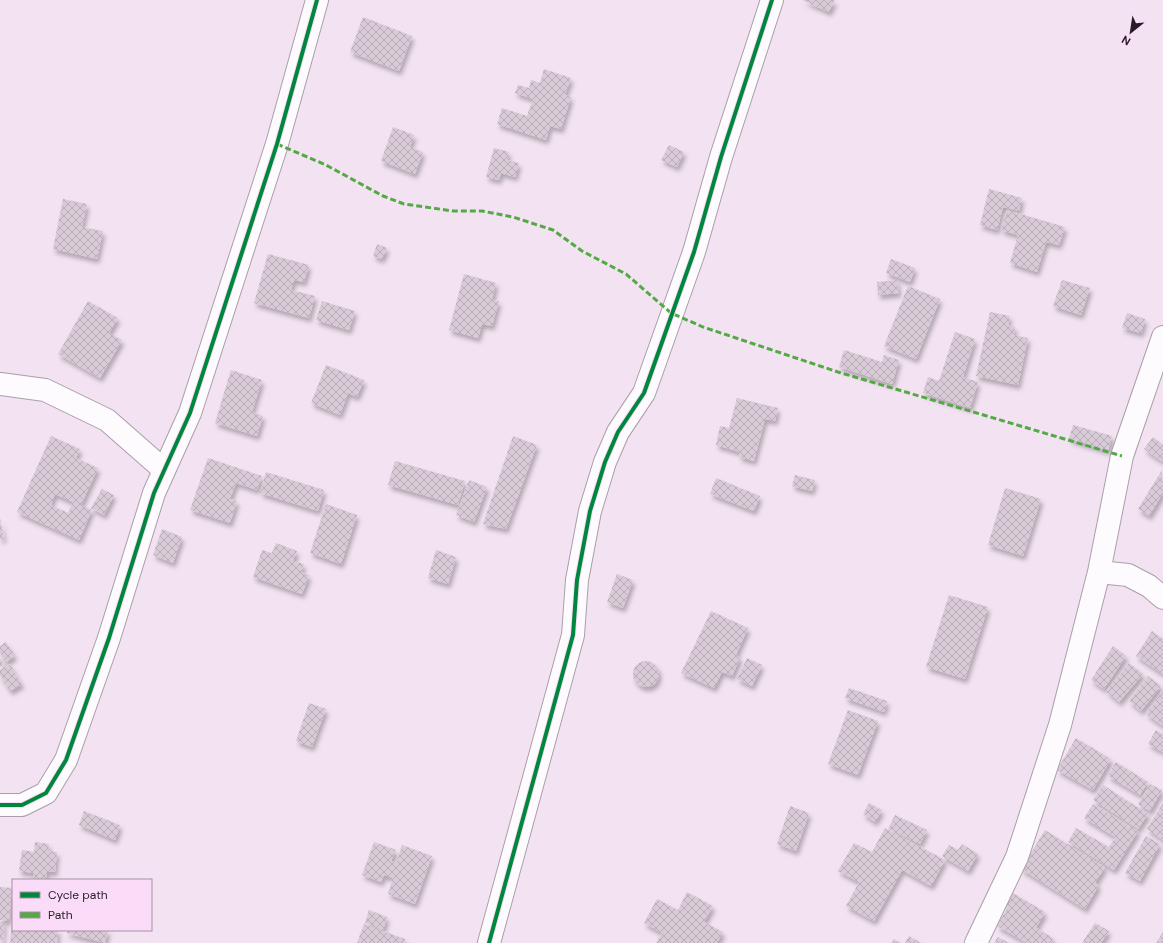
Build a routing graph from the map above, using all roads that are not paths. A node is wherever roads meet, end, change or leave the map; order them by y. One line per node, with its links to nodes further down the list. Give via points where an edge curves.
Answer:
1 (318, 0): 5 (street, via 277,144 193,405)
2 (772, 0): 9 (street, via 721,157 694,252 644,393 618,432 605,462 590,511 577,580 573,635)
3 (1161, 349): 6 (street, via 1122,456)
4 (0, 384): 5 (street, via 45,390 107,420)
5 (164, 470): 8 (street, via 154,493 109,638 66,760 46,793 22,805)
6 (1099, 572): 7 (street, via 1128,575 1149,586); 10 (street, via 1060,725 1017,857)
7 (1163, 598)
8 (0, 805)
9 (489, 943)
10 (976, 943)

